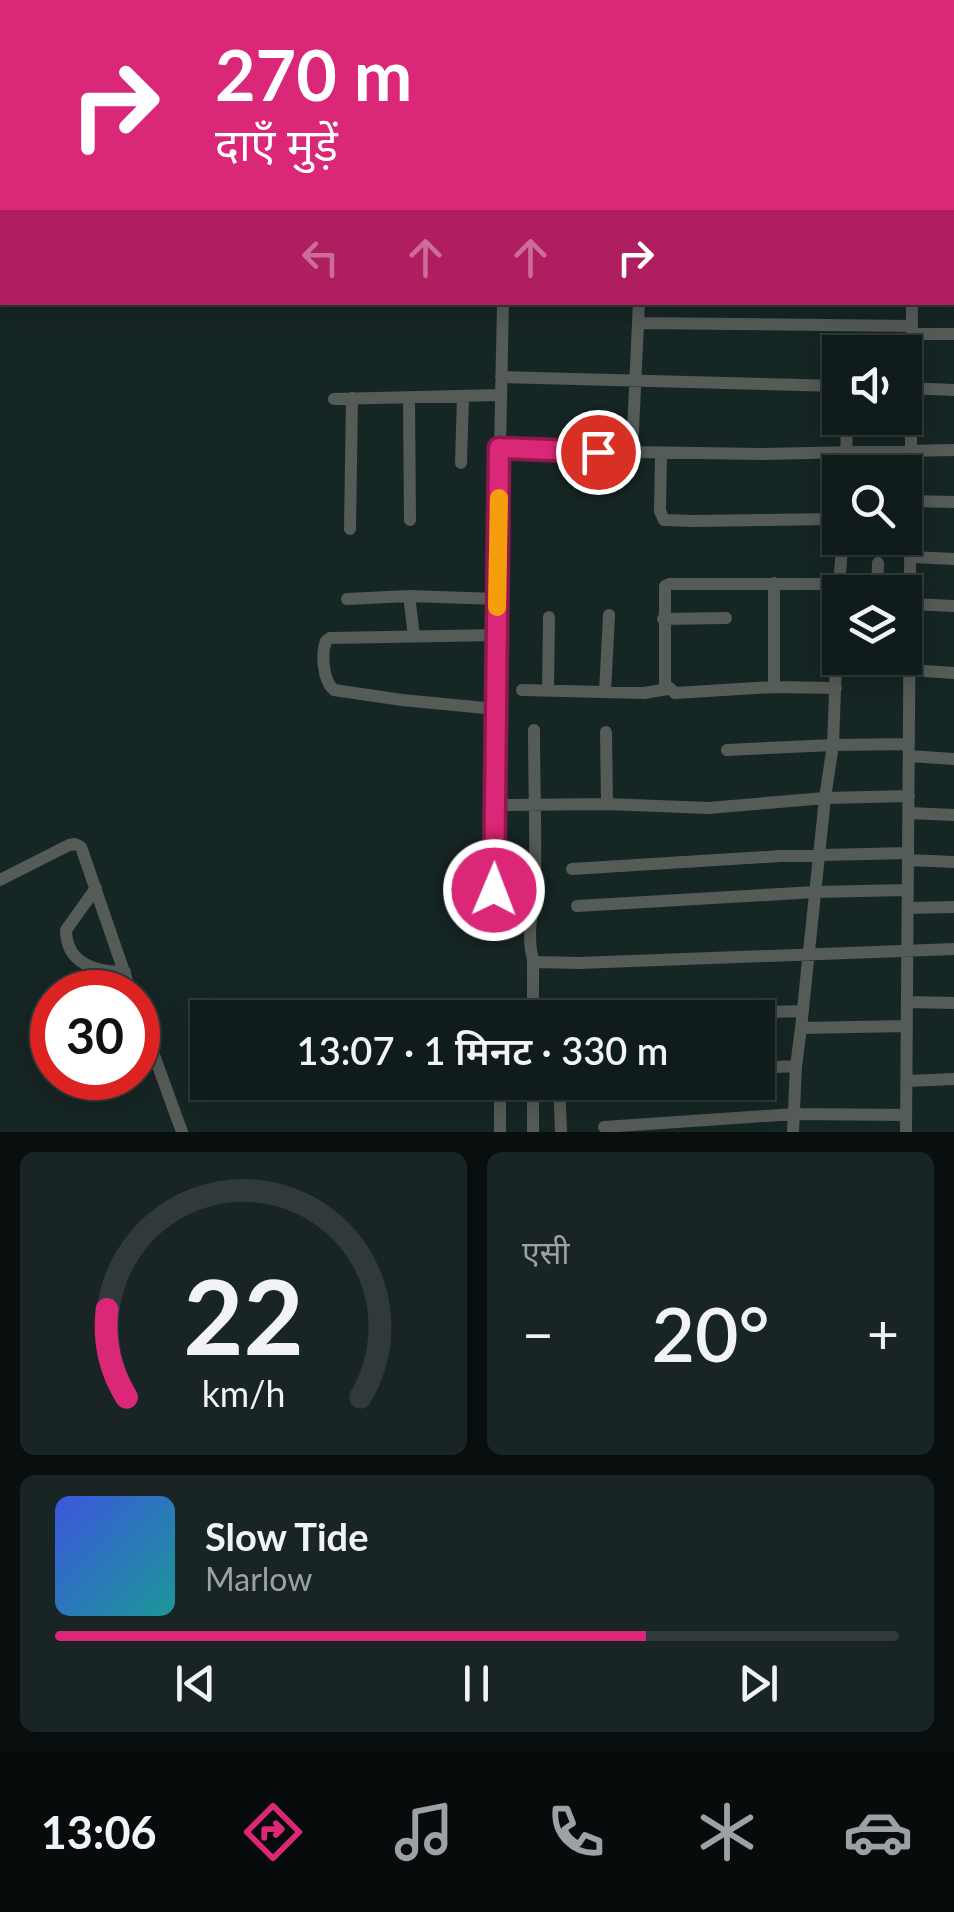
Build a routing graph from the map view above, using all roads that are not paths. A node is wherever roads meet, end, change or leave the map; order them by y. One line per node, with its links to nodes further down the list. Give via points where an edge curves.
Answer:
1 (503, 305): 8 (street)
2 (639, 305): 4 (street)
3 (912, 305): 5 (street)
4 (638, 324): 5 (street); 9 (street)
5 (912, 330): 6 (street); 7 (street)
6 (954, 334)
7 (912, 335)
8 (501, 377): 9 (street); 13 (street)
9 (636, 380): 10 (street); 23 (street)
10 (822, 385)
11 (922, 389): 12 (street)
12 (954, 390)
13 (500, 395): 14 (street); 20 (street)
14 (463, 397): 16 (street); 27 (street)
15 (352, 398): 16 (street); 17 (street); 32 (street)
16 (408, 398): 30 (street)
17 (334, 399)
18 (848, 435): 24 (street)
19 (911, 435): 21 (street)
20 (499, 448): 23 (street); 42 (street)
21 (912, 450): 22 (street); 24 (street); 26 (street)
22 (954, 450)
23 (632, 452): 25 (street)
24 (847, 453): 25 (street)
25 (661, 454): 31 (street, via 664,520)
26 (912, 455)
27 (462, 464)
28 (954, 502): 29 (street)
29 (922, 508)
30 (410, 520)
31 (822, 520)
32 (350, 530)
33 (912, 557): 34 (street); 37 (street)
34 (954, 560)
35 (878, 563): 36 (street)
36 (878, 575)
37 (912, 575)
38 (774, 583): 39 (street); 48 (street, via 667,584); 55 (street)
39 (822, 584)
40 (409, 596): 41 (street); 42 (street); 50 (street)
41 (347, 599)
42 (497, 600): 49 (street)
43 (922, 605): 44 (street)
44 (954, 606)
45 (609, 615): 60 (street)
46 (549, 617): 59 (street)
47 (726, 618): 48 (street)
48 (664, 620): 57 (street)
49 (498, 635): 50 (street); 61 (street)
50 (414, 636): 61 (street, via 330,638 323,648 328,685)
51 (922, 671): 52 (street)
52 (954, 672)
53 (837, 675): 56 (street)
54 (910, 675): 66 (street)
55 (774, 687): 56 (street); 57 (street, via 675,694)
56 (836, 688): 64 (street)
57 (668, 689): 60 (street)
58 (522, 690): 59 (street)
59 (548, 690): 60 (street)
60 (605, 692)
61 (496, 709): 72 (street)
62 (534, 730): 70 (street)
63 (606, 732): 71 (street)
64 (834, 746): 65 (street); 66 (street); 69 (street)
65 (728, 750)
66 (909, 750): 67 (street); 68 (street)
67 (954, 759)
68 (909, 796): 69 (street); 73 (street)
69 (825, 798): 71 (street, via 708,808); 75 (street)
70 (534, 804): 71 (street); 72 (street); 90 (street)
71 (607, 804)
72 (495, 805): 81 (street)
73 (909, 814): 74 (street); 76 (street)
74 (954, 815)
75 (819, 856): 76 (street); 78 (street); 83 (street)
76 (908, 857): 77 (street); 82 (street)
77 (954, 862)
78 (572, 868)
79 (0, 880): 80 (street, via 74,844 84,852)
80 (96, 888): 91 (street, via 66,930 68,946 84,964); 92 (street)
81 (494, 890)
82 (908, 890): 83 (street); 86 (street)
83 (815, 892): 84 (street); 89 (street)
84 (577, 906)
85 (954, 906): 86 (street)
86 (908, 908): 88 (street)
87 (954, 949): 88 (street)
88 (907, 951): 89 (street); 94 (street)
89 (809, 953): 90 (street); 96 (street)
90 (533, 961): 93 (street)
91 (103, 970)
92 (123, 970)
93 (533, 1000)
94 (907, 1002): 95 (street); 98 (street)
95 (954, 1003)
96 (803, 1011): 97 (street); 99 (street)
97 (775, 1012)
98 (907, 1026): 99 (street); 104 (street)
99 (802, 1028): 100 (street)
100 (796, 1066): 101 (street); 108 (street)
101 (775, 1067)
102 (160, 1071): 111 (street)
103 (954, 1079): 104 (street)
104 (906, 1081): 109 (street)
105 (500, 1100): 112 (street)
106 (533, 1100): 113 (street)
107 (560, 1100): 114 (street)
108 (795, 1114): 109 (street); 110 (street); 115 (street)
109 (906, 1115): 116 (street)
110 (604, 1127)
111 (182, 1132)
112 (500, 1132)
113 (533, 1132)
114 (561, 1132)
115 (793, 1132)
116 (906, 1132)

